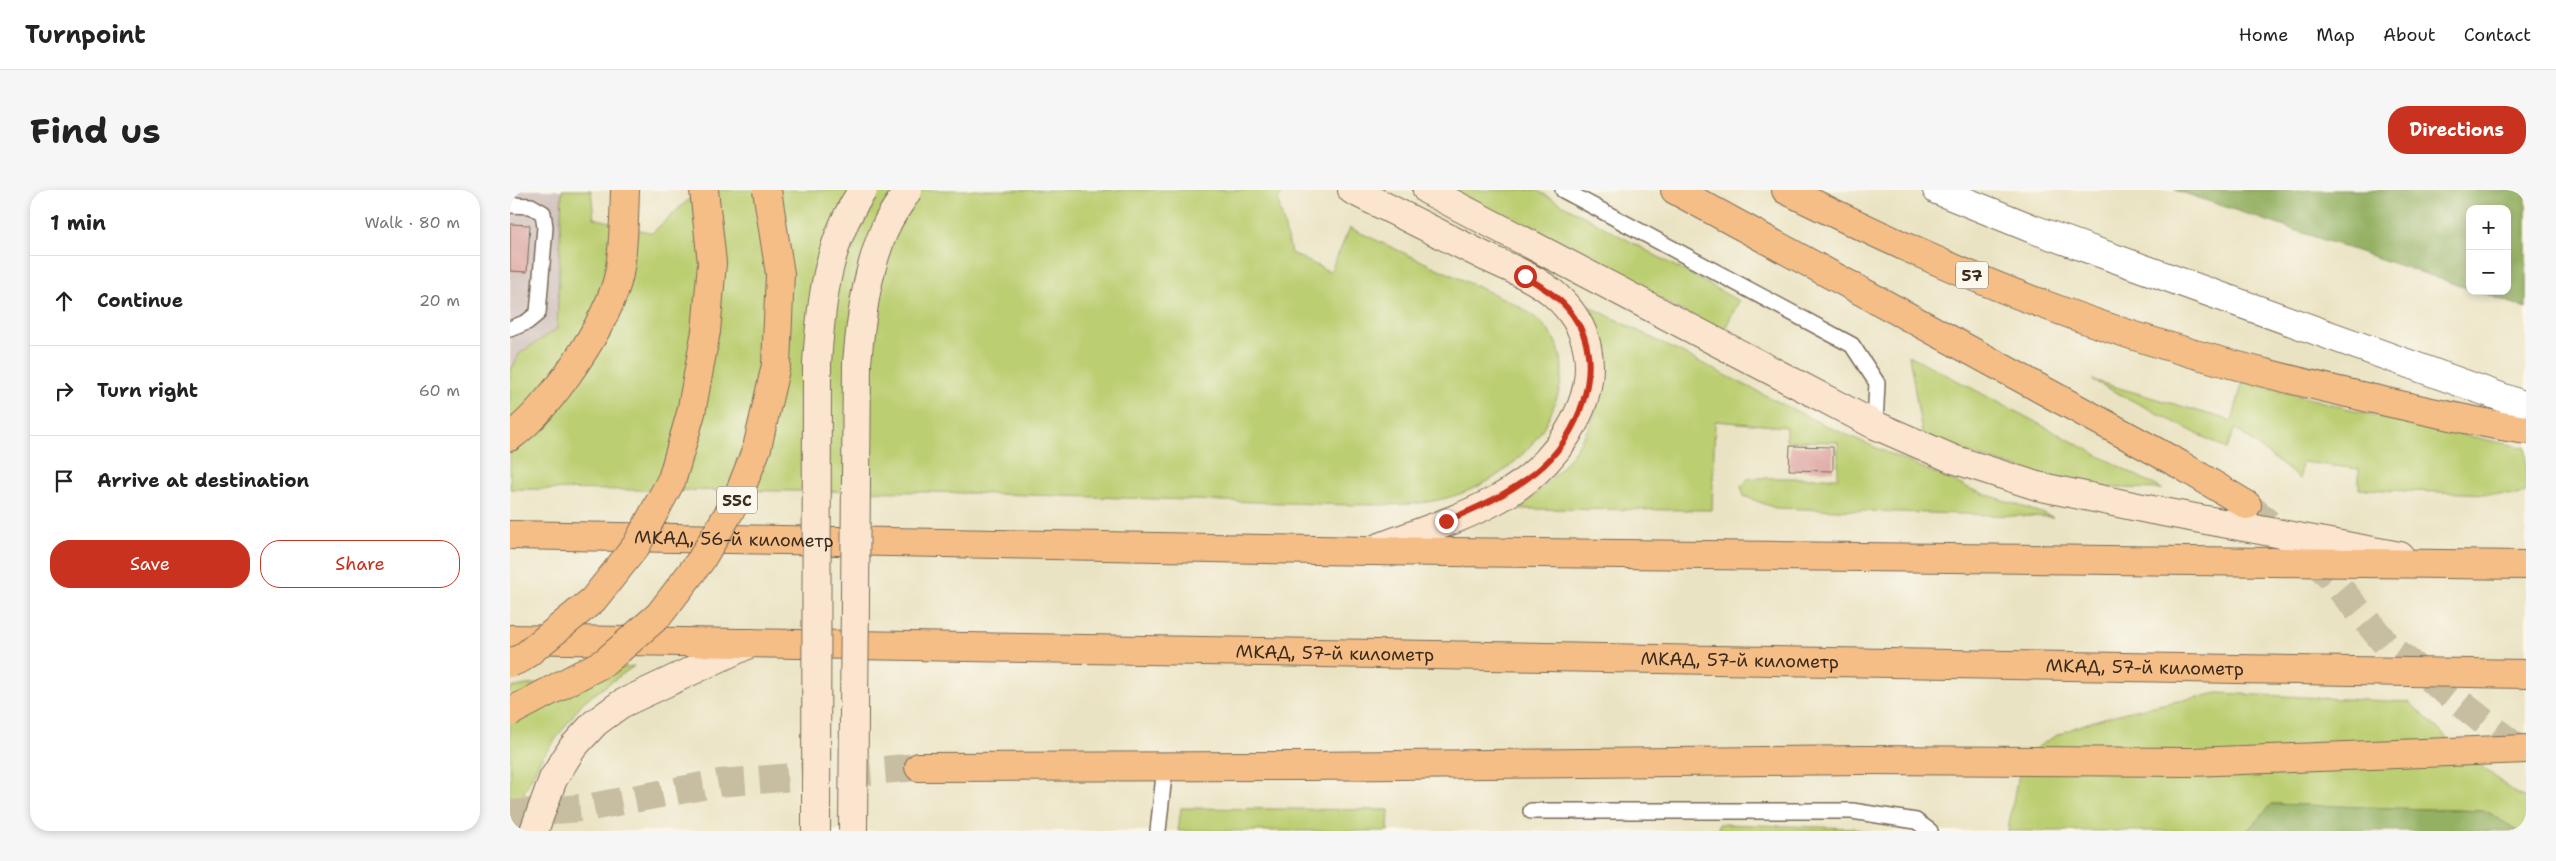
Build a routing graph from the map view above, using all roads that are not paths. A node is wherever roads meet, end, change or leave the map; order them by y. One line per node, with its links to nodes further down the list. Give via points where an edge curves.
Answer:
1 (625, 190): 17 (main road, via 619,276 600,321 544,406)
2 (704, 190): 25 (main road, bridge, via 712,263 706,331 691,413 672,479 636,546 592,600 522,658)
3 (767, 190): 27 (main road, 55C, bridge, via 780,274 776,365 757,448 738,499 701,560 659,615 605,662)
4 (863, 190): 33 (main road, bridge, via 830,259 820,311 817,355)
5 (908, 190): 34 (main road, bridge, via 886,226 872,269 862,315 857,363)
6 (1352, 190): 20 (main road, via 1525,276 1554,294 1575,317 1586,341 1590,374 1582,409 1564,440 1538,471 1496,500)
7 (1427, 190): 15 (main road)
8 (1563, 190): 15 (lane, via 1852,345 1877,383)
9 (1674, 190): 18 (main road)
10 (1786, 190): 16 (main road, 57, via 1904,248 2049,307 2165,345 2276,377 2479,423)
11 (1937, 190): 14 (street, via 2033,229)
12 (510, 205): 13 (lane, via 531,206 543,213 545,227 538,313 528,322)
13 (510, 329)
14 (2526, 406)
15 (1876, 425): 21 (main road, via 1953,459 2037,486)
16 (2526, 430)
17 (510, 437)
18 (2248, 505)
19 (510, 535): 20 (main road, МКАД, 56-й километр)
20 (1369, 550): 21 (main road)
21 (2448, 565): 22 (main road)
22 (2526, 565)
23 (510, 639): 24 (main road)
24 (751, 643): 26 (main road, МКАД, 57-й километр); 32 (main road, via 621,704 596,723 573,747 553,779)
25 (510, 663)
26 (2526, 674)
27 (510, 712)
28 (2526, 749): 29 (main road, via 2191,762 1853,760)
29 (1165, 766): 30 (main road); 35 (lane)
30 (919, 767)
31 (1531, 811): 36 (lane, via 1852,811 1916,820)
32 (534, 831)
33 (816, 831)
34 (853, 831)
35 (1158, 831)
36 (1930, 831)

